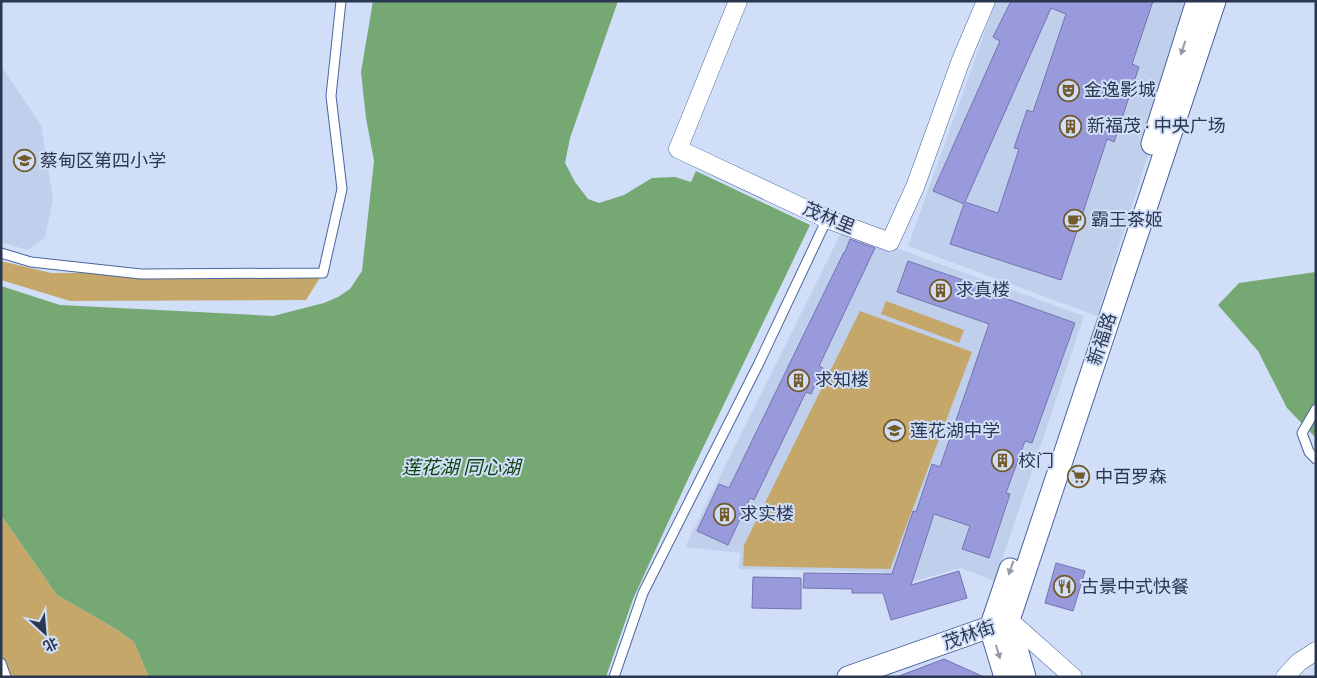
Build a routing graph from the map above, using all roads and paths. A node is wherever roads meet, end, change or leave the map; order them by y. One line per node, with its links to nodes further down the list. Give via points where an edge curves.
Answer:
1 (341, 1): 7 (lane, via 331,96 342,189 324,273 141,274 31,262)
2 (738, 1): 6 (street, 茂林里, via 678,150)
3 (986, 1): 6 (street, 茂林里, via 915,187 890,242)
4 (1197, 1): 10 (street, 新福路, one-way to 10)
5 (1215, 1): 10 (street, 新福路)
6 (827, 219): 14 (lane, via 759,363 643,592)
7 (1, 253)
8 (1316, 409): 9 (lane, via 1302,433 1309,452)
9 (1316, 459)
10 (999, 624): 15 (street, 茂林街); 16 (street, one-way to 16); 17 (street); 18 (street, 茂林街)
11 (1316, 651): 19 (street)
12 (1, 663): 13 (lane)
13 (6, 677)
14 (614, 677)
15 (848, 677)
16 (1005, 677)
17 (1025, 677)
18 (1074, 677)
19 (1285, 677)

